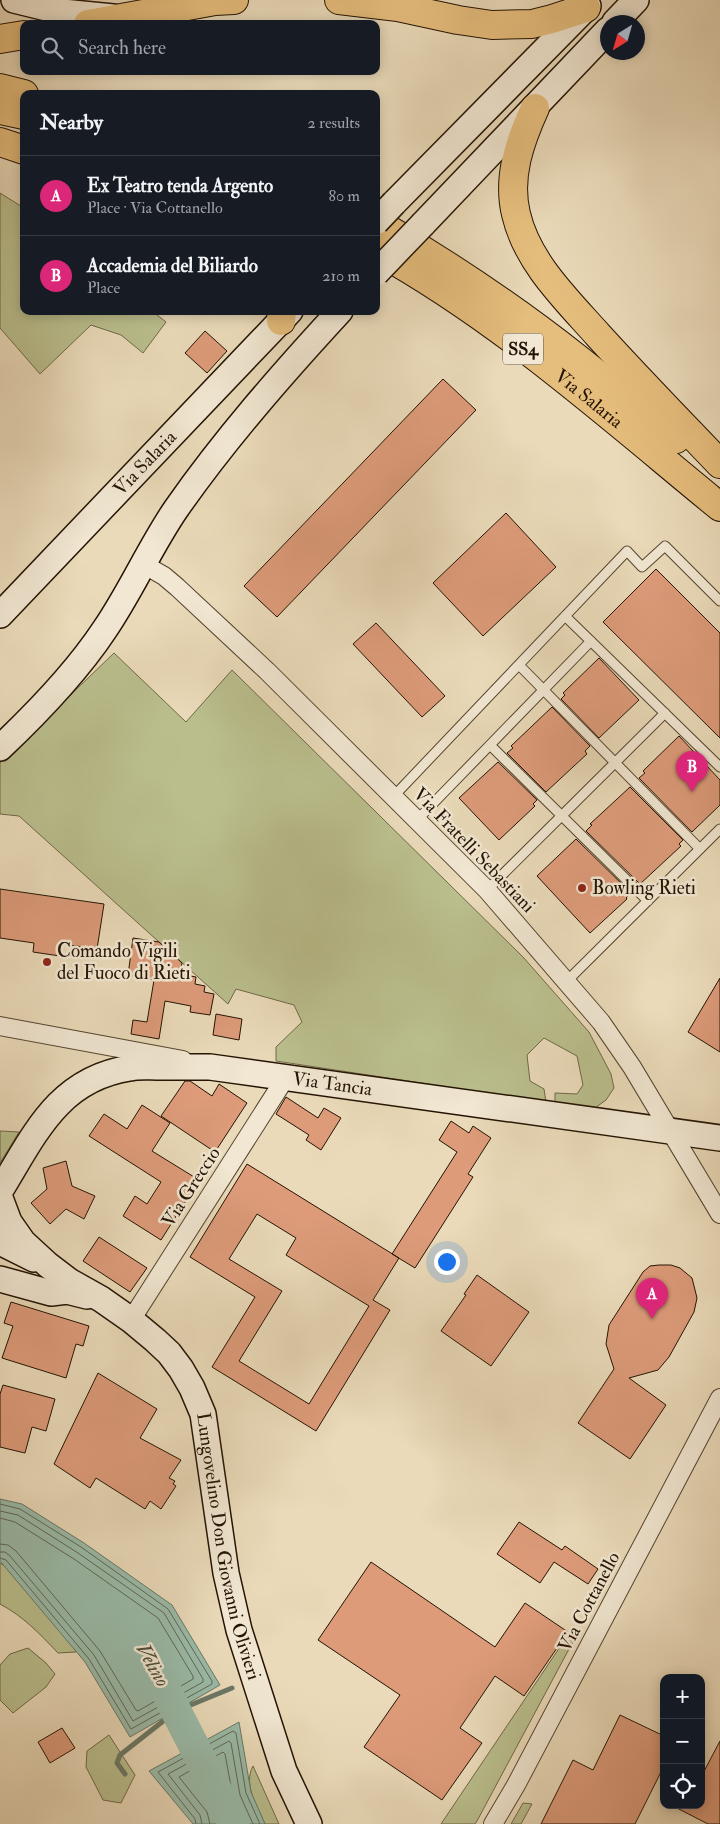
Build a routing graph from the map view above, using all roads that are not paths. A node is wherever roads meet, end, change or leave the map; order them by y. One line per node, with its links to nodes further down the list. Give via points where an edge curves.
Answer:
1 (14, 0): 7 (main road, via 63,12)
2 (234, 0): 7 (highway)
3 (339, 0): 5 (highway, via 398,7 492,25 532,24)
4 (636, 0): 6 (main road)
5 (589, 4): 19 (main road, Via Salaria)
6 (622, 15)
7 (123, 18): 8 (highway)
8 (111, 20)
9 (20, 36): 10 (highway)
10 (0, 39)
11 (600, 39): 14 (main road)
12 (0, 88): 13 (highway)
13 (20, 93)
14 (535, 108): 21 (main road, bridge); 24 (highway, via 515,164 513,190 524,239 562,295)
15 (0, 110): 16 (highway)
16 (20, 114)
17 (0, 142): 18 (highway)
18 (20, 149)
19 (382, 216): 25 (highway, Via Salaria / SS4, via 424,250 577,358)
20 (380, 252): 26 (highway, Via Salaria / SS4, via 413,270 503,333)
21 (380, 268)
22 (283, 315): 29 (main road, Via Salaria)
23 (336, 315): 27 (main road, via 216,456 175,511)
24 (720, 464)
25 (720, 476)
26 (720, 507)
27 (143, 564): 36 (main road, via 91,649); 39 (street, Via Fratelli Sebastiani, via 177,587)
28 (720, 601): 30 (lane, via 665,546 642,567 627,551)
29 (0, 616)
30 (565, 616): 31 (lane); 32 (lane)
31 (591, 642): 33 (lane); 34 (lane)
32 (518, 665): 33 (lane); 39 (lane)
33 (544, 690): 35 (lane); 37 (lane)
34 (665, 713): 37 (lane); 38 (lane)
35 (490, 745): 40 (lane); 41 (lane)
36 (0, 748)
37 (615, 762): 40 (lane); 43 (lane)
38 (720, 766)
39 (393, 797): 41 (street, Via Fratelli Sebastiani)
40 (562, 816): 44 (lane); 45 (lane)
41 (417, 820): 44 (street, Via Fratelli Sebastiani)
42 (720, 829): 43 (lane)
43 (700, 849): 45 (lane)
44 (487, 890): 46 (street, Via Fratelli Sebastiani)
45 (648, 901): 46 (lane)
46 (566, 982): 50 (street, Via Fratelli Sebastiani, via 601,1022 632,1066)
47 (0, 1026): 48 (street, via 171,1056)
48 (210, 1067): 49 (main road, Via Tancia); 52 (main road, Via Tancia, via 131,1067 80,1084 45,1119)
49 (286, 1077): 50 (main road, Via Tancia); 59 (street, Via Greccio)
50 (670, 1130): 51 (main road, Via Tancia); 54 (street, Via Fratelli Sebastiani)
51 (720, 1138)
52 (0, 1190)
53 (0, 1198): 56 (main road, Lungovelino Don Giovanni Olivieri, via 9,1222 23,1242)
54 (720, 1214)
55 (0, 1242): 56 (main road, Lungovelino Don Giovanni Olivieri)
56 (48, 1265): 58 (main road, Lungovelino Don Giovanni Olivieri)
57 (0, 1280): 58 (main road, Lungovelino Don Giovanni Olivieri, via 51,1293 67,1291)
58 (101, 1300): 59 (main road, Lungovelino Don Giovanni Olivieri)
59 (131, 1320): 61 (main road, Lungovelino Don Giovanni Olivieri, via 155,1340 181,1369 202,1414 226,1573 239,1630 284,1771)
60 (720, 1398): 62 (street, Via Cottanello)
61 (309, 1824)
62 (493, 1824)

